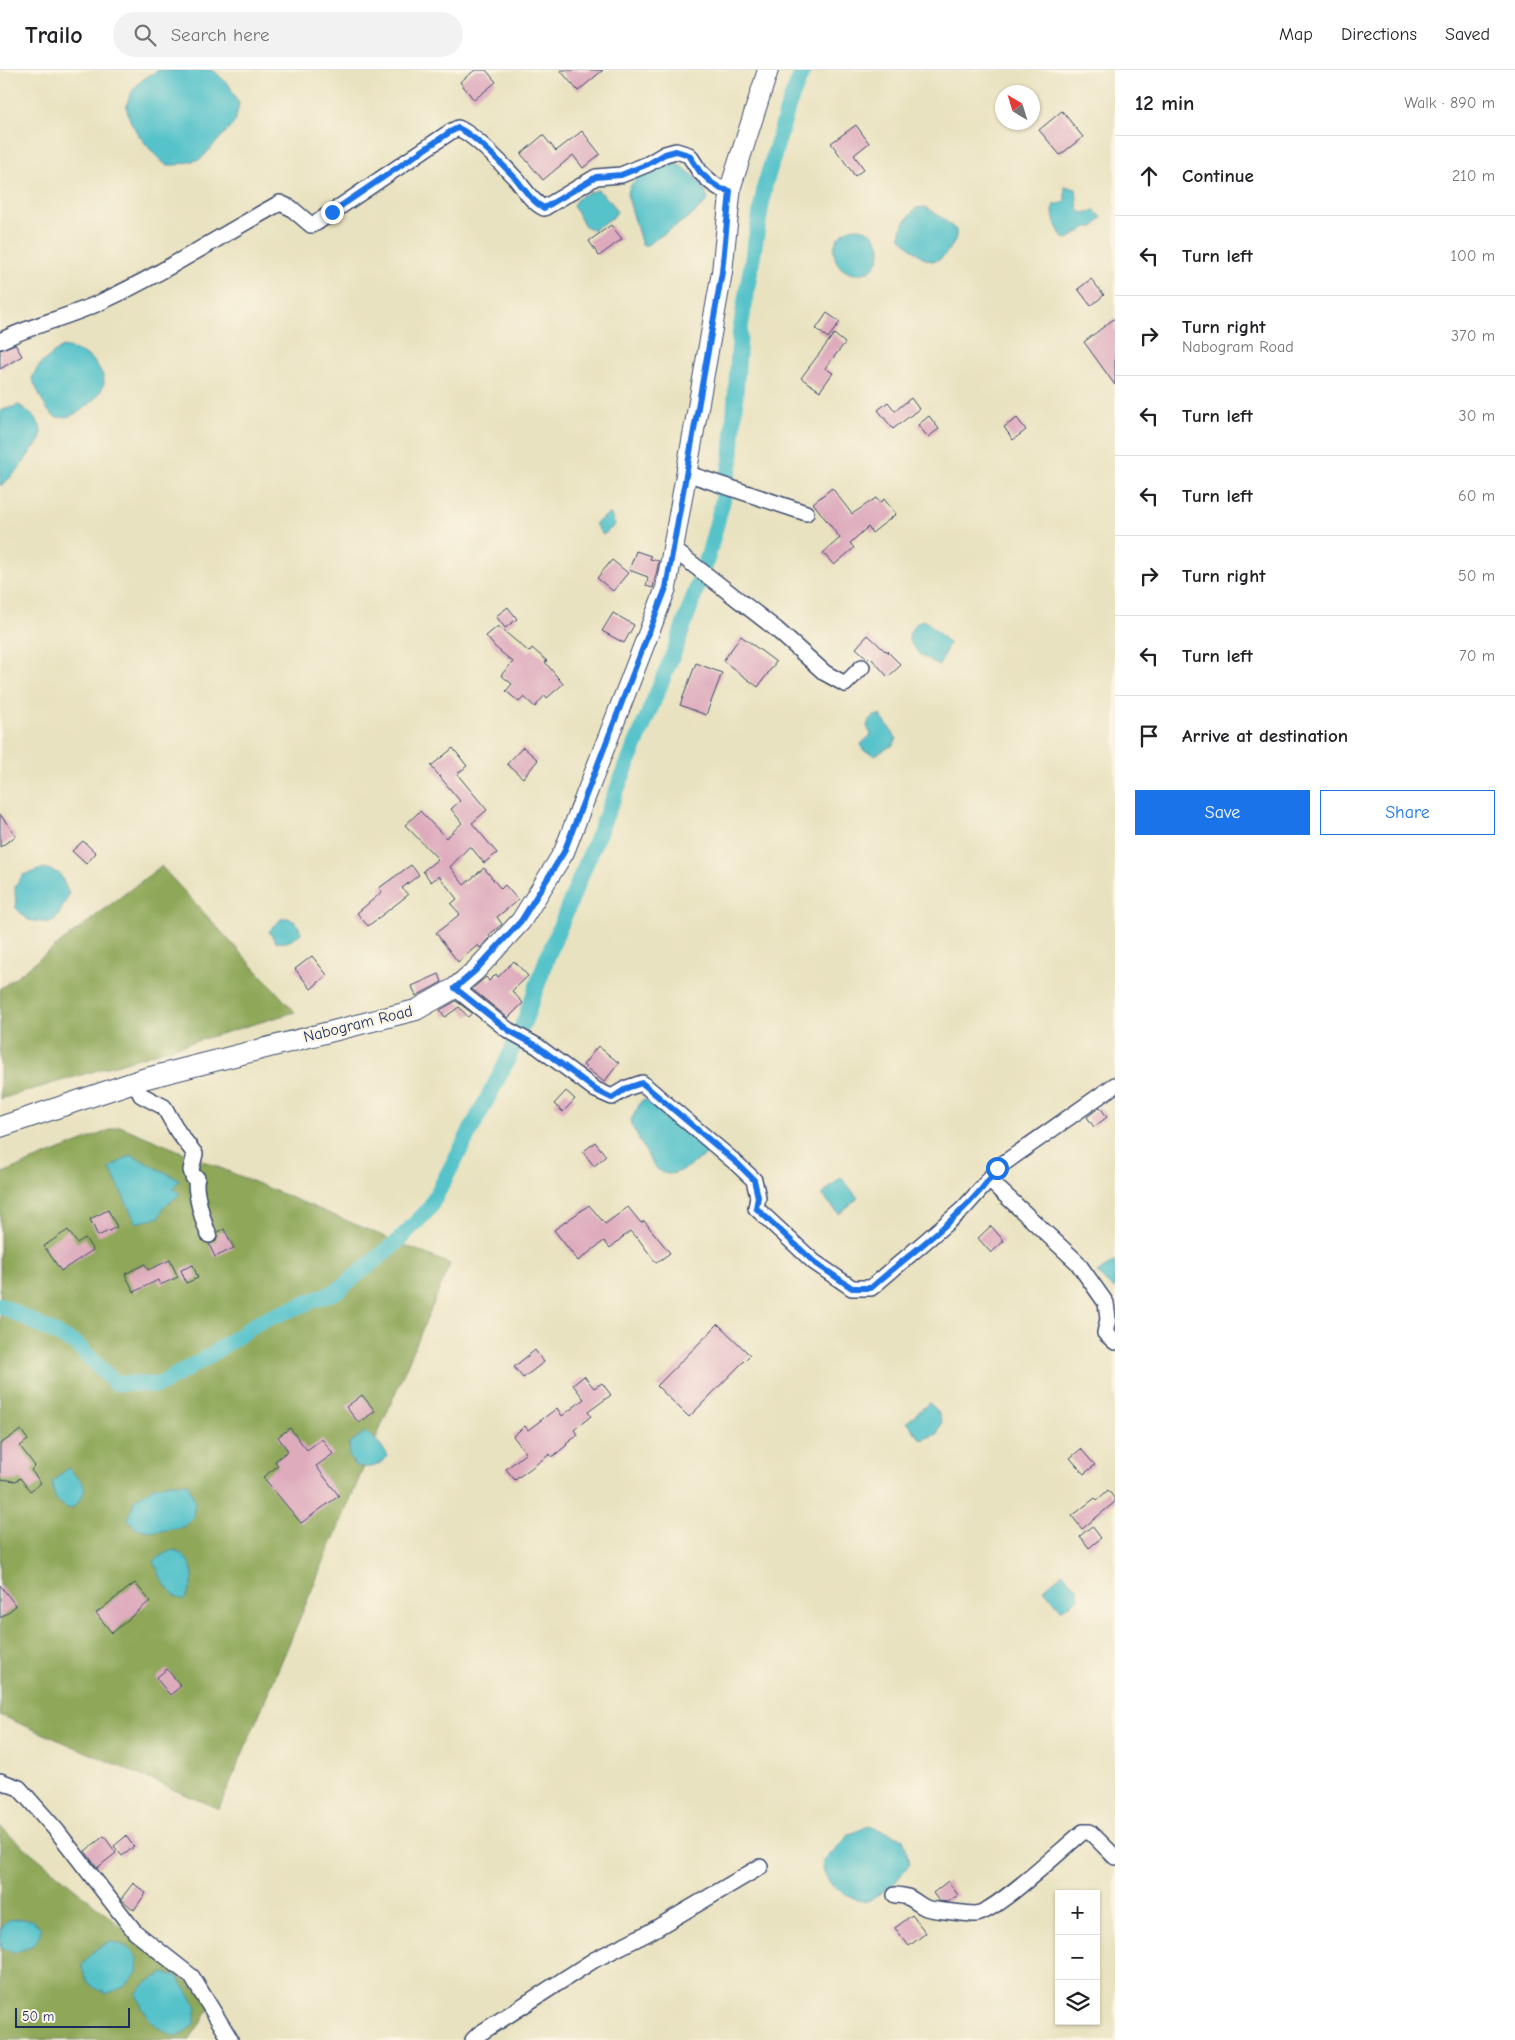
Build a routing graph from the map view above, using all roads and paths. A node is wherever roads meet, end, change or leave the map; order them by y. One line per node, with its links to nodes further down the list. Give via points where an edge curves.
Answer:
1 (768, 70): 2 (main road, Nabogram Road)
2 (730, 191): 3 (street, via 712,183 689,155 676,151 621,175 596,177 544,208 536,204 516,179 470,134 458,128 316,223 311,225 280,203 102,302 24,329); 4 (main road, Nabogram Road, via 722,272)
3 (0, 341)
4 (686, 473): 5 (street); 6 (main road, Nabogram Road)
5 (806, 513)
6 (673, 549): 7 (street, via 776,629 825,673 845,684); 8 (main road, Nabogram Road, via 666,588 564,852 521,921)
7 (862, 667)
8 (455, 988): 9 (main road, Nabogram Road, via 416,1010); 12 (street, via 508,1030 537,1046 596,1090 612,1098 642,1083 754,1180 758,1197 756,1208 766,1218 814,1262 852,1288 871,1288 963,1209)
9 (134, 1081): 11 (main road, Nabogram Road); 13 (street, via 141,1095 164,1107 196,1154 191,1170 197,1178 196,1192)
10 (1115, 1085): 12 (street, via 997,1168)
11 (0, 1127)
12 (989, 1180): 14 (street, via 1077,1262 1106,1303 1106,1333)
13 (209, 1235)
14 (1115, 1342)
15 (0, 1781): 19 (street, via 19,1788 26,1795 135,1932 192,1977)
16 (1115, 1857): 18 (street, via 1090,1832 1083,1832 1004,1898 976,1914 928,1908 908,1896)
17 (760, 1867): 20 (street, via 648,1933 594,1960)
18 (895, 1895)
19 (230, 2040)
20 (473, 2040)

